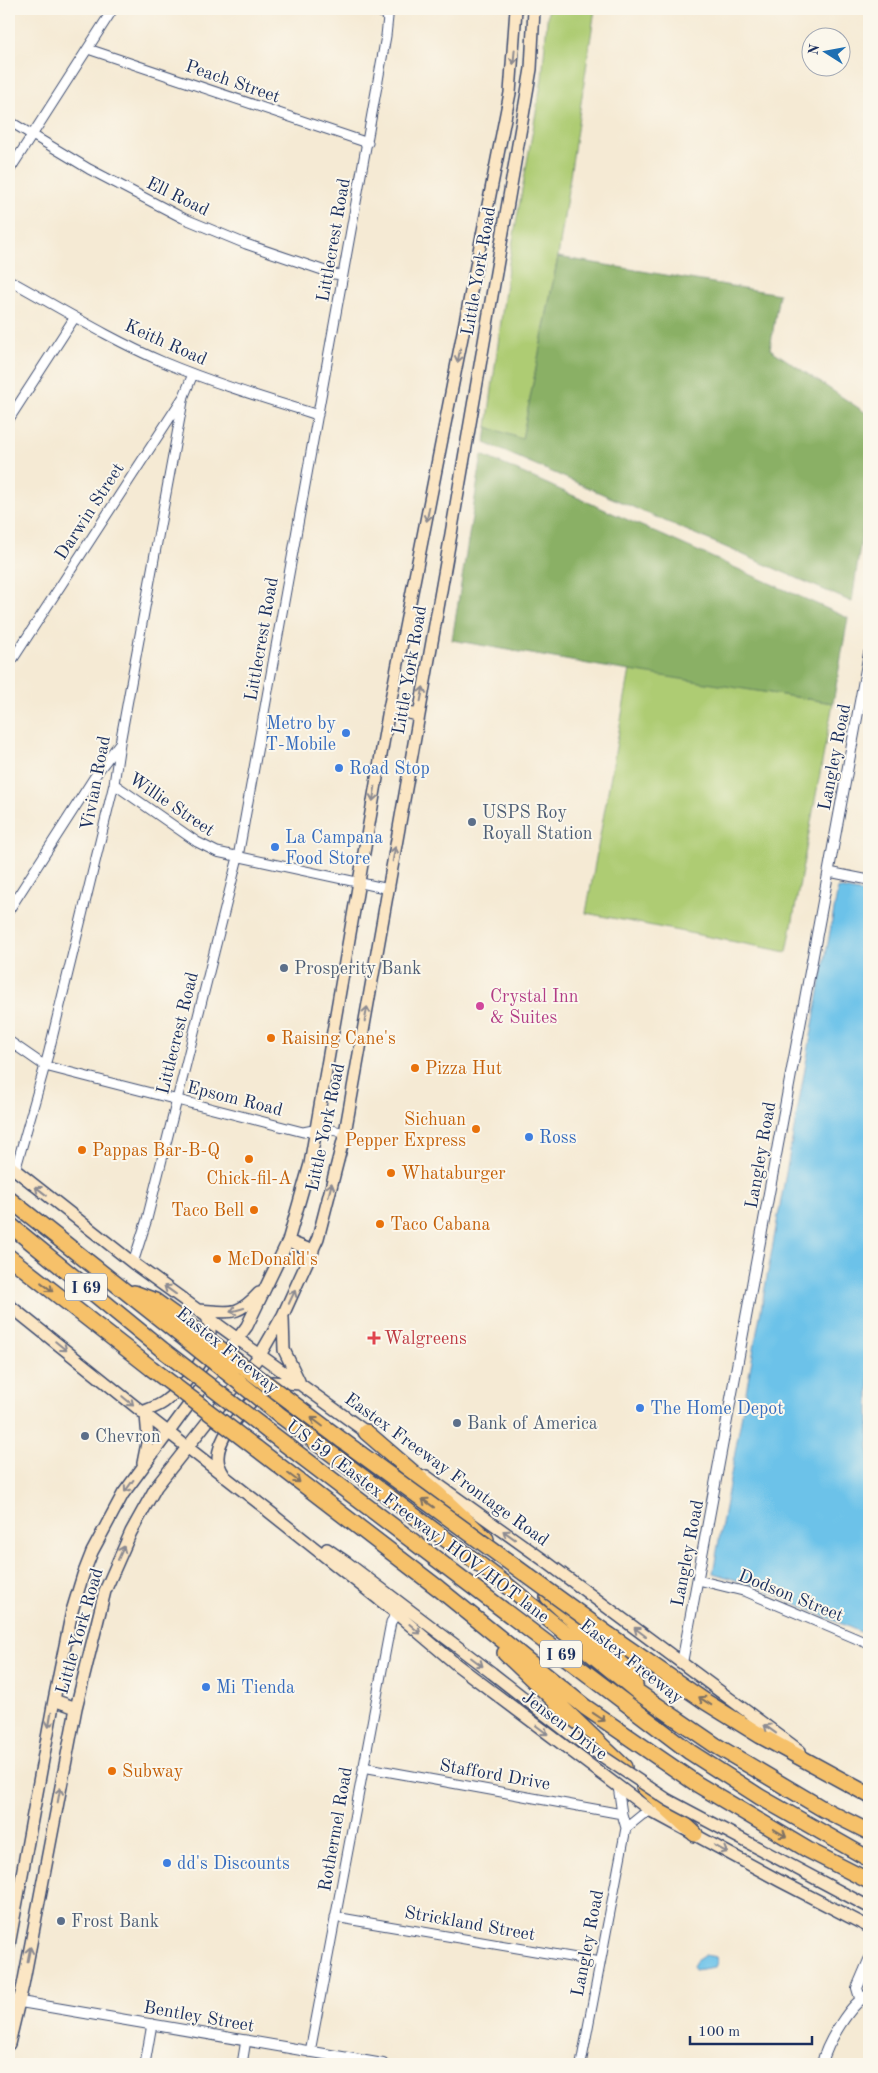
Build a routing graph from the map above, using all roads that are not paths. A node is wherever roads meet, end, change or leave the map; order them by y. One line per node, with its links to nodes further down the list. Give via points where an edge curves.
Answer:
1 (114, 9): 5 (street)
2 (516, 9): 19 (main road, Little York Road, one-way to 19, via 510,92)
3 (534, 9): 20 (main road, Little York Road, one-way to 3, via 529,78)
4 (381, 12): 8 (street, Littlecrest Road, via 388,17)
5 (88, 49): 7 (street); 8 (street, Peach Street)
6 (9, 121): 7 (street, Ell Road)
7 (33, 134): 9 (street); 10 (street, Ell Road, via 89,169 183,218 246,244)
8 (368, 143): 10 (street, Littlecrest Road)
9 (9, 171)
10 (343, 275): 15 (street, Littlecrest Road)
11 (9, 280): 12 (street, Keith Road)
12 (75, 317): 13 (street, Keith Road); 16 (street)
13 (193, 374): 14 (street, Darwin Street); 15 (street, Keith Road)
14 (184, 396): 18 (street, Darwin Street); 21 (street, Vivian Road)
15 (318, 416): 23 (street, Littlecrest Road)
16 (9, 419)
17 (869, 653): 24 (street, Langley Road)
18 (9, 665)
19 (389, 709): 20 (main road); 26 (main road, Little York Road, one-way to 26)
20 (418, 715): 27 (main road, Little York Road, one-way to 20)
21 (120, 743): 22 (street, Vivian Road); 28 (street, via 99,770)
22 (114, 784): 23 (street, Willie Street, via 197,842 217,852); 30 (street, Vivian Road)
23 (238, 857): 26 (street, Willie Street); 31 (street, Littlecrest Road)
24 (828, 872): 25 (street); 57 (street, Langley Road)
25 (869, 880)
26 (359, 882): 27 (street, Willie Street); 32 (main road, Little York Road)
27 (389, 889): 33 (main road, Little York Road, one-way to 27)
28 (9, 910)
29 (9, 1041): 30 (street, Epsom Road)
30 (45, 1066): 31 (street, Epsom Road); 34 (street, Vivian Road)
31 (176, 1100): 32 (street, Epsom Road, via 303,1132); 40 (street, Littlecrest Road)
32 (316, 1129): 33 (street, Epsom Road); 37 (main road, Little York Road, via 310,1164)
33 (345, 1133): 38 (main road, Little York Road, one-way to 33)
34 (12, 1168): 40 (main road, Eastex Freeway Frontage Road, one-way to 34)
35 (9, 1199): 46 (highway, Eastex Freeway / I 69, via 119,1287)
36 (9, 1224): 73 (highway, US 59 (Eastex Freeway) HOV/HOT lane / I 69, bridge, via 268,1431 690,1752)
37 (288, 1241): 38 (main road); 41 (main road, Little York Road)
38 (313, 1251): 44 (main road, Little York Road, one-way to 38)
39 (9, 1257): 58 (highway, I 69, one-way to 58, bridge)
40 (133, 1263): 43 (main road, Eastex Freeway Frontage Road, one-way to 40)
41 (267, 1285): 43 (main road, one-way to 43, via 246,1307 235,1312); 47 (main road, Little York Road)
42 (9, 1309): 50 (main road, one-way to 50)
43 (197, 1309): 45 (main road, Eastex Freeway Frontage Road)
44 (283, 1315): 48 (main road, Little York Road); 49 (main road, via 284,1350)
45 (207, 1317): 47 (main road, Eastex Freeway Frontage Road); 50 (main road, via 211,1335 196,1366 172,1396)
46 (183, 1329): 62 (highway, Eastex Freeway / I 69, bridge, via 281,1416 503,1582); 67 (highway, one-way to 46, bridge, via 761,1736 706,1702 608,1635 291,1402)
47 (238, 1338): 48 (main road, Eastex Freeway Frontage Road); 51 (main road, Little York Road)
48 (260, 1355): 49 (main road, Eastex Freeway Frontage Road); 53 (main road, Little York Road)
49 (301, 1384): 52 (main road, Eastex Freeway Frontage Road); 55 (main road, via 272,1382 250,1403 221,1442 218,1464)
50 (144, 1414): 51 (main road); 54 (main road, via 148,1438)
51 (169, 1432): 53 (main road); 54 (main road, Little York Road)
52 (366, 1432): 61 (main road, Eastex Freeway Frontage Road, one-way to 52); 62 (highway, via 624,1666)
53 (188, 1448): 55 (main road); 64 (main road, Little York Road, one-way to 53, via 96,1621 116,1564 156,1487)
54 (143, 1467): 63 (main road, Little York Road, one-way to 63, via 123,1494 92,1552 72,1611)
55 (225, 1476): 56 (main road)
56 (268, 1511): 59 (main road, Jensen Drive); 75 (main road, one-way to 75, bridge, via 346,1562 575,1738 668,1800)
57 (698, 1580): 60 (street, Dodson Street, via 747,1592); 61 (street, Langley Road)
58 (438, 1588): 72 (highway); 74 (highway, I 69, one-way to 74, via 585,1707 658,1758 808,1850)
59 (397, 1613): 65 (street, Rothermel Road, via 391,1622); 66 (main road, Jensen Drive, one-way to 66, via 457,1665)
60 (869, 1644)
61 (682, 1663): 67 (main road, Eastex Freeway Frontage Road, one-way to 61, via 798,1749)
62 (640, 1693): 71 (highway, Eastex Freeway / I 69, via 715,1745 823,1809)
63 (54, 1700): 64 (main road); 80 (main road, Little York Road, one-way to 80)
64 (76, 1708): 84 (main road, Little York Road, one-way to 64)
65 (362, 1767): 69 (street, Stafford Drive); 78 (street, Rothermel Road)
66 (618, 1786): 68 (main road, Jensen Drive); 69 (street, Langley Road)
67 (869, 1794)
68 (651, 1810): 70 (street); 72 (main road, Jensen Drive)
69 (622, 1814): 70 (street, Langley Road)
70 (626, 1828): 82 (street, Langley Road)
71 (869, 1832)
72 (695, 1834): 77 (main road, Jensen Drive, one-way to 77)
73 (868, 1858)
74 (863, 1878)
75 (843, 1892): 76 (highway, bridge)
76 (869, 1905): 77 (main road, via 864,1911)
77 (843, 1912): 79 (main road, Jensen Drive)
78 (335, 1917): 82 (street, Strickland Street); 88 (street, Rothermel Road)
79 (869, 1927)
80 (9, 1945)
81 (869, 1960): 83 (street, via 857,1988)
82 (600, 1962): 93 (street, Langley Road)
83 (865, 1996): 94 (street, via 833,2035)
84 (14, 2001): 85 (street, Bentley Street); 87 (main road, Little York Road)
85 (152, 2024): 86 (street, Bentley Street); 90 (street)
86 (246, 2040): 88 (street, Bentley Street); 91 (street)
87 (9, 2044)
88 (310, 2052): 89 (street, Bentley Street)
89 (341, 2060): 92 (street, Bentley Street)
90 (145, 2064)
91 (242, 2064)
92 (383, 2064)
93 (581, 2064)
94 (822, 2064)

